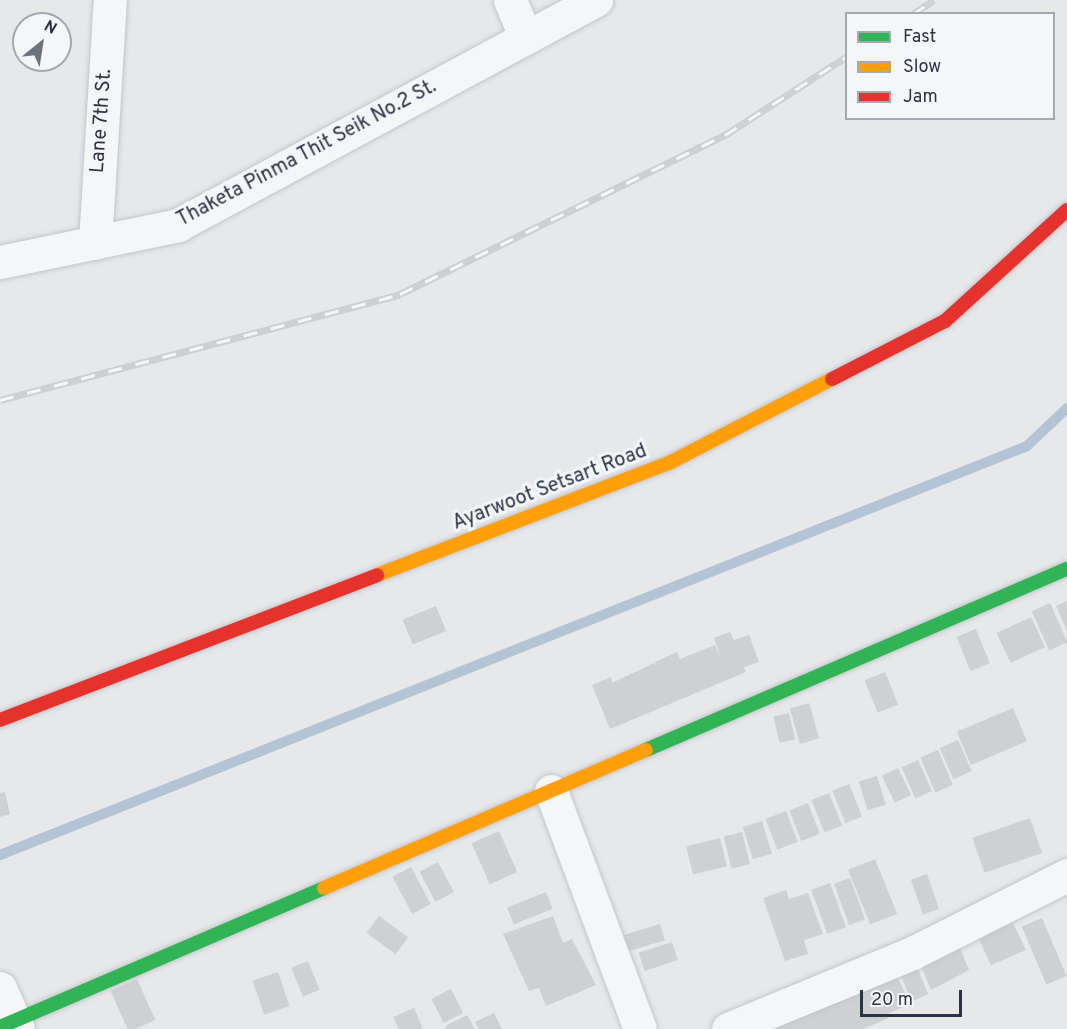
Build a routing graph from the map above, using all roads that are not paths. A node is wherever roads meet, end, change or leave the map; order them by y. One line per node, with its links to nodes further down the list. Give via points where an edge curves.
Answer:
1 (110, 0): 6 (street, Lane 7th St.)
2 (510, 0): 4 (street)
3 (596, 0): 4 (street, Thaketa Pinma Thit Seik No.2 St.)
4 (526, 38): 6 (street, Thaketa Pinma Thit Seik No.2 St., via 178,225)
5 (1067, 210): 9 (main road, Ayarwoot Setsart Road, via 945,321 669,463)
6 (95, 243): 7 (street, Thaketa Pinma Thit Seik No.2 St.)
7 (0, 262)
8 (1067, 569): 10 (main road)
9 (0, 720)
10 (551, 790): 13 (main road); 14 (street)
11 (1067, 875): 15 (street, via 912,953)
12 (0, 988): 13 (street)
13 (11, 1026)
14 (640, 1029)
15 (728, 1029)

